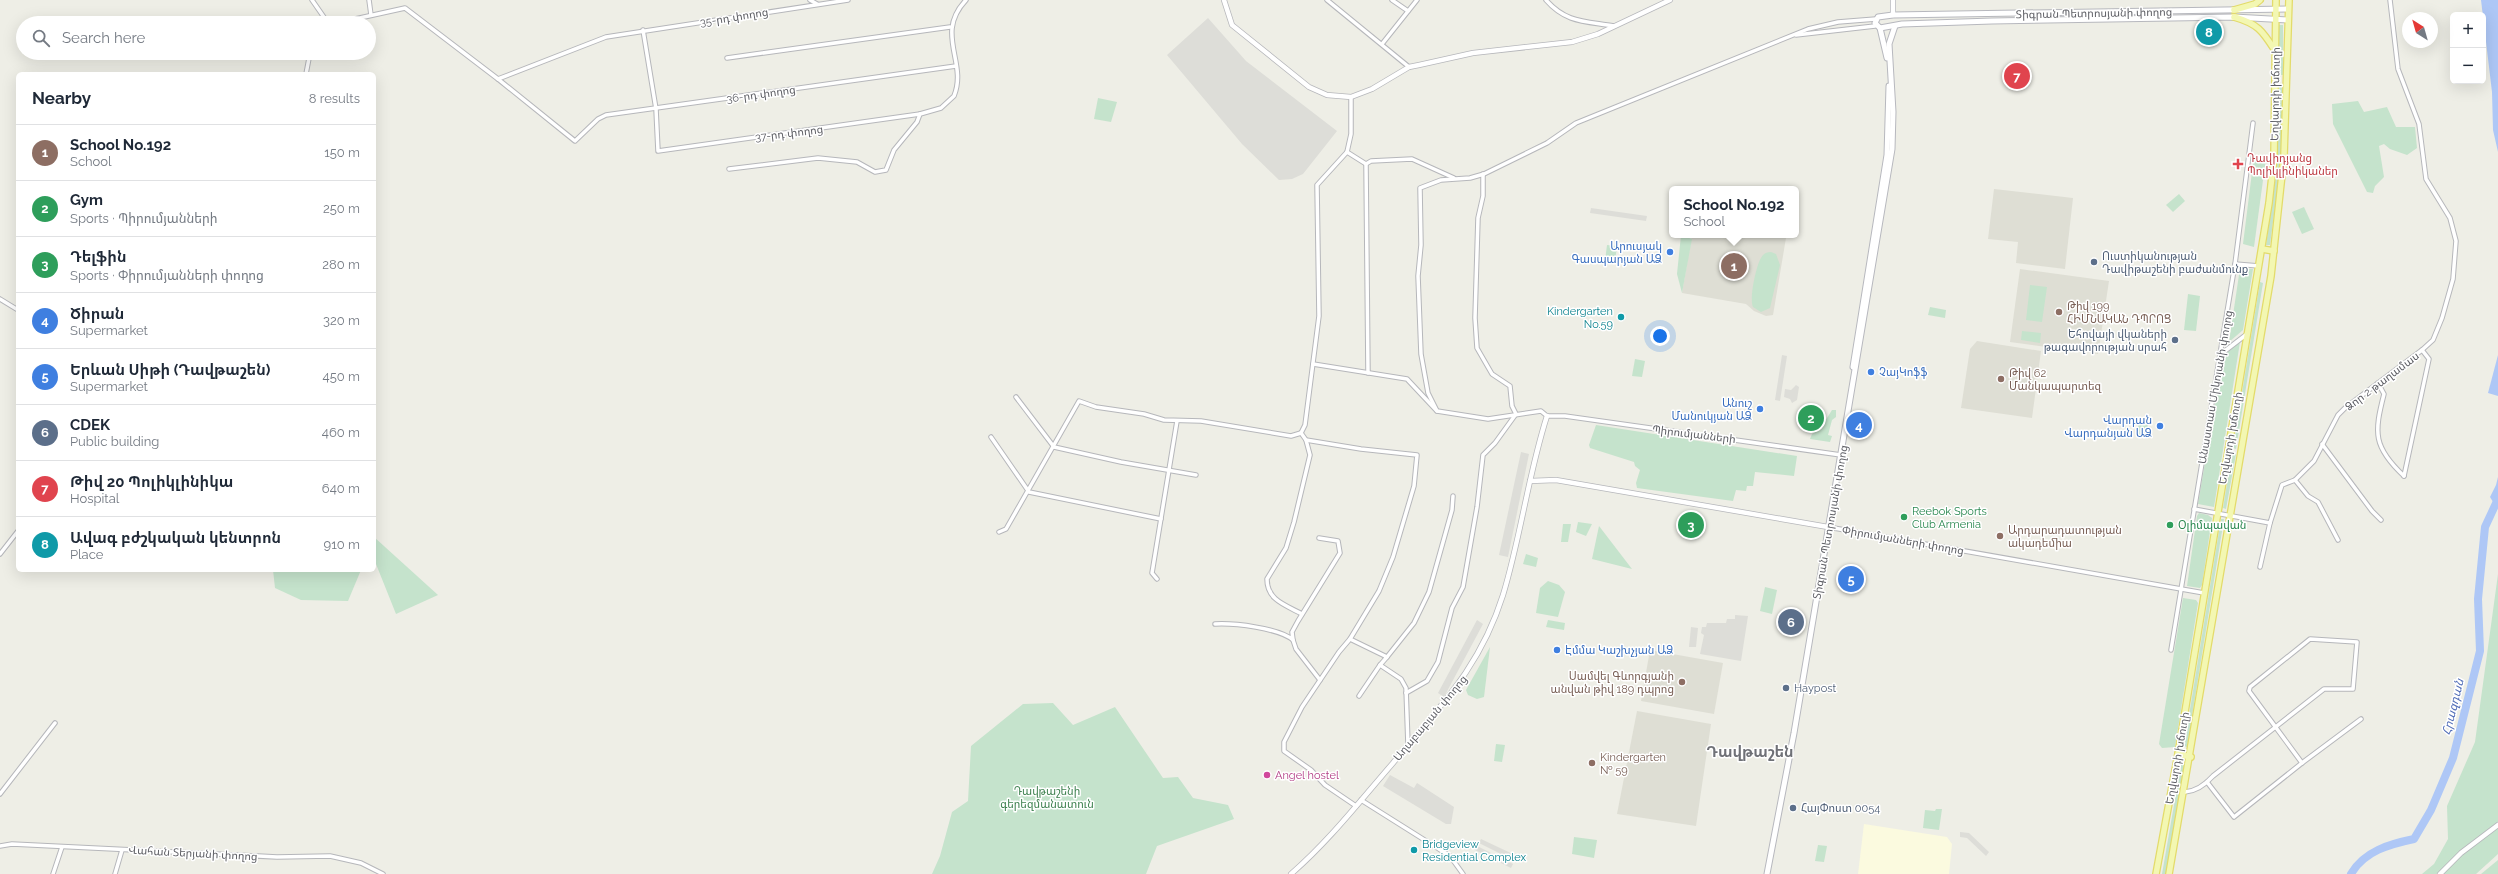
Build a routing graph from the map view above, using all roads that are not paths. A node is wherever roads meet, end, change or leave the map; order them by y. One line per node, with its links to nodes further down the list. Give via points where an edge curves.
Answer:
1 (312, 0): 24 (street)
2 (369, 0): 22 (street)
3 (810, 0): 17 (street)
4 (848, 0): 17 (street, 35-րդ փողոց)
5 (966, 0): 33 (street, via 953,16)
6 (1224, 0): 47 (street, via 1232,25 1303,82 1327,95)
7 (1327, 0): 37 (street)
8 (1392, 0): 20 (street)
9 (1417, 0): 20 (street)
10 (1546, 0): 31 (street, via 1558,13 1577,20)
11 (1670, 0): 31 (street)
12 (1893, 0): 23 (street)
13 (2260, 0): 21 (main road)
14 (2276, 0): 18 (main road, Եղվարդի խճուղի)
15 (2289, 0): 19 (main road, Եղվարդի խճուղի)
16 (2390, 0): 63 (street, via 2398,69 2419,124 2426,180 2450,218 2456,241 2452,279 2442,318 2433,340)
17 (817, 5): 35 (street, 35-րդ փողոց)
18 (2275, 9): 19 (main road, Տիգրան Պետրոսյանի փողոց); 21 (main road, Տիգրան Պետրոսյանի փողոց); 28 (main road, Եղվարդի խճուղի)
19 (2288, 9): 29 (main road, Եղվարդի խճուղի)
20 (1408, 11): 37 (street)
21 (2234, 14): 26 (main road, Տիգրան Պետրոսյանի փողոց); 28 (main road, Տիգրան Պետրոսյանի փողոց); 30 (main road, Տիգրան Պետրոսյանի փողոց); 38 (main road, via 2259,28)
22 (371, 15): 25 (street); 45 (street, via 405,8)
23 (1893, 15): 26 (main road, Տիգրան Պետրոսյանի փողոց); 27 (main road)
24 (323, 16)
25 (367, 16)
26 (1900, 16): 30 (main road)
27 (1876, 19): 34 (main road); 36 (street, via 1838,22)
28 (2274, 20): 29 (main road, Տիգրան Պետրոսյանի փողոց); 38 (main road, Եղվարդի խճուղի)
29 (2288, 20): 46 (main road, Եղվարդի խճուղի)
30 (1902, 24): 32 (main road, Տիգրան Պետրոսյանի փողոց)
31 (1614, 26): 42 (street, via 1572,42 1473,53)
32 (1895, 26): 34 (main road, Տիգրան Պետրոսյանի փողոց); 78 (main road, Տիգրան Պետրոսյանի փողոց, via 1890,44 1892,149)
33 (950, 27): 39 (street); 41 (street, 37-րդ փողոց)
34 (1878, 27): 36 (street); 78 (main road, Տիգրան Պետրոսյանի փողոց, via 1887,59 1888,142)
35 (643, 30): 45 (street, 35-րդ փողոց, via 606,37); 48 (street)
36 (1795, 35): 54 (street, via 1576,123 1547,143)
37 (1382, 44): 42 (street)
38 (2276, 53): 44 (main road, Եղվարդի խճուղի)
39 (727, 58)
40 (309, 60): 43 (street)
41 (956, 66): 48 (street, 36-րդ փողոց); 49 (street, 37-րդ փողոց, via 954,96 941,108)
42 (1409, 67): 47 (street, via 1372,89)
43 (306, 72)
44 (2276, 78): 46 (main road); 56 (main road, Եղվարդի խճուղի, via 2274,158)
45 (498, 79): 48 (street, 36-րդ փողոց, via 575,141 598,119 606,115)
46 (2287, 79): 57 (main road, Եղվարդի խճուղի, via 2284,156)
47 (1351, 97): 51 (street, via 1351,134)
48 (656, 109): 49 (street, 37-րդ փողոց, via 658,151)
49 (920, 114): 53 (street, via 917,122 894,150 886,170 881,172 868,170 857,162 818,158)
50 (2253, 123): 58 (street, Անաստաս Միկոյանի փողոց)
51 (1347, 152): 52 (street); 65 (street, via 1317,185 1319,316)
52 (1366, 164): 55 (street, via 1371,161 1412,159); 66 (street)
53 (729, 169)
54 (1483, 174): 55 (street); 70 (street, via 1483,196 1478,218 1475,318 1477,348 1492,374 1510,386 1512,406)
55 (1455, 179): 69 (street, via 1441,180 1420,188 1421,246 1418,276 1421,354 1428,393)
56 (2262, 249): 57 (main road); 59 (main road, Եղվարդի խճուղի)
57 (2274, 251): 87 (main road, Եղվարդի խճուղի)
58 (2235, 264): 59 (street); 64 (street, Անաստաս Միկոյանի փողոց)
59 (2259, 266): 62 (main road, Եղվարդի խճուղի)
60 (0, 300): 61 (street)
61 (16, 309)
62 (2247, 333): 64 (street); 86 (main road, Եղվարդի խճուղի)
63 (2422, 350): 67 (street, Ձոր 2 թաղամաս); 67 (street, Ձոր 2 թաղամաս, via 2429,359 2404,476 2379,446 2377,421 2384,394)
64 (2221, 354): 85 (street, Անաստաս Միկոյանի փողոց)
65 (1312, 364): 66 (street); 73 (street)
66 (1368, 373): 69 (street, via 1407,379)
67 (2378, 383): 76 (street, Ձոր 2 թաղամաս, via 2338,415)
68 (1016, 397): 77 (street)
69 (1437, 411): 70 (street, Պիրումյանների, via 1488,419)
70 (1516, 414): 71 (street, Պիրումյանների, via 1541,411); 109 (street, via 1483,455 1463,587 1452,608 1438,662 1427,681)
71 (1547, 416): 78 (street, Պիրումյանների, via 1565,416); 82 (street, Աղաբաբյան փողոց)
72 (1178, 422): 73 (street, via 1201,421 1291,436); 77 (street, via 1096,407 1079,401); 79 (street)
73 (1301, 433): 75 (street)
74 (991, 437): 83 (street)
75 (1306, 440): 101 (street, via 1310,455 1294,522 1286,548 1267,579 1269,593 1276,600); 103 (street, via 1417,455 1414,486 1393,557 1379,591)
76 (2322, 444): 81 (street, Ձոր 2 թաղամաս, via 2314,461); 89 (street)
77 (1054, 447): 79 (street); 83 (street)
78 (1839, 455): 91 (main road, Տիգրան Պետրոսյանի փողոց)
79 (1170, 470): 80 (street); 88 (street)
80 (1196, 475)
81 (2295, 480): 90 (street, Ձոր 2 թաղամաս, via 2282,485); 95 (street, via 2308,496 2318,502)
82 (1530, 481): 91 (street, Փիրումյանների փողոց, via 1556,480); 114 (street, Աղաբաբյան փողոց, via 1516,548 1494,619 1471,668 1451,696)
83 (1029, 492): 88 (street); 92 (street, via 1006,529)
84 (1453, 496): 106 (street, via 1454,503 1428,592 1414,623)
85 (2194, 509): 86 (street); 99 (street, Անաստաս Միկոյանի փողոց)
86 (2217, 513): 87 (street); 100 (main road, Եղվարդի խճուղի)
87 (2231, 516): 90 (street); 116 (main road, Եղվարդի խճուղի)
88 (1161, 519): 98 (street, via 1152,573)
89 (2381, 520)
90 (2270, 523): 97 (street)
91 (1826, 527): 99 (street, Փիրումյանների փողոց); 132 (main road, Տիգրան Պետրոսյանի փողոց, via 1794,733)
92 (999, 532)
93 (16, 534): 96 (street)
94 (1319, 538): 101 (street, via 1338,541 1340,553)
95 (2338, 540)
96 (0, 554)
97 (2260, 566)
98 (1157, 579)
99 (2181, 589): 100 (street, Փիրումյանների փողոց); 105 (street, Անաստաս Միկոյանի փողոց)
100 (2204, 593): 115 (main road, Եղվարդի խճուղի)
101 (1302, 614): 104 (street, via 1292,632)
102 (1216, 624): 104 (street, via 1241,625 1284,634)
103 (1350, 639): 106 (street); 108 (street)
104 (1293, 640): 108 (street, via 1296,649)
105 (2171, 650)
106 (1387, 657): 107 (street)
107 (1380, 665): 109 (street, via 1402,679); 110 (street)
108 (1320, 680): 122 (street, via 1297,715 1284,742 1284,751 1311,770 1325,785)
109 (1406, 693): 114 (street)
110 (1358, 696)
111 (2361, 719): 117 (street)
112 (55, 724): 120 (street)
113 (2276, 727): 113 (street, via 2249,691 2250,687 2310,639 2357,642 2353,689 2324,689); 117 (street); 118 (street)
114 (1408, 745): 121 (street, Աղաբաբյան փողոց)
115 (2178, 754): 116 (main road); 133 (main road, Եղվարդի խճուղի)
116 (2191, 757): 119 (main road, Եղվարդի խճուղի)
117 (2302, 763): 118 (street, via 2234,817)
118 (2207, 782): 119 (street, via 2195,791)
119 (2185, 792): 134 (main road, Եղվարդի խճուղի)
120 (0, 794)
121 (1361, 800): 122 (street, Աղաբաբյան փողոց); 131 (street, via 1450,856)
122 (1356, 806): 130 (street, Աղաբաբյան փողոց, via 1314,853)
123 (2498, 825): 135 (street, via 2461,853)
124 (0, 846): 125 (street, Վահան Տերյանի փողոց, via 12,844)
125 (62, 847): 126 (street, Վահան Տերյանի փողոց); 127 (street)
126 (122, 850): 128 (street); 129 (street, Վահան Տերյանի փողոց, via 277,857 330,856 361,863)
127 (53, 874)
128 (115, 874)
129 (383, 874)
130 (1291, 874)
131 (1463, 874)
132 (1766, 874)
133 (2156, 874)
134 (2169, 874)
135 (2440, 874)

